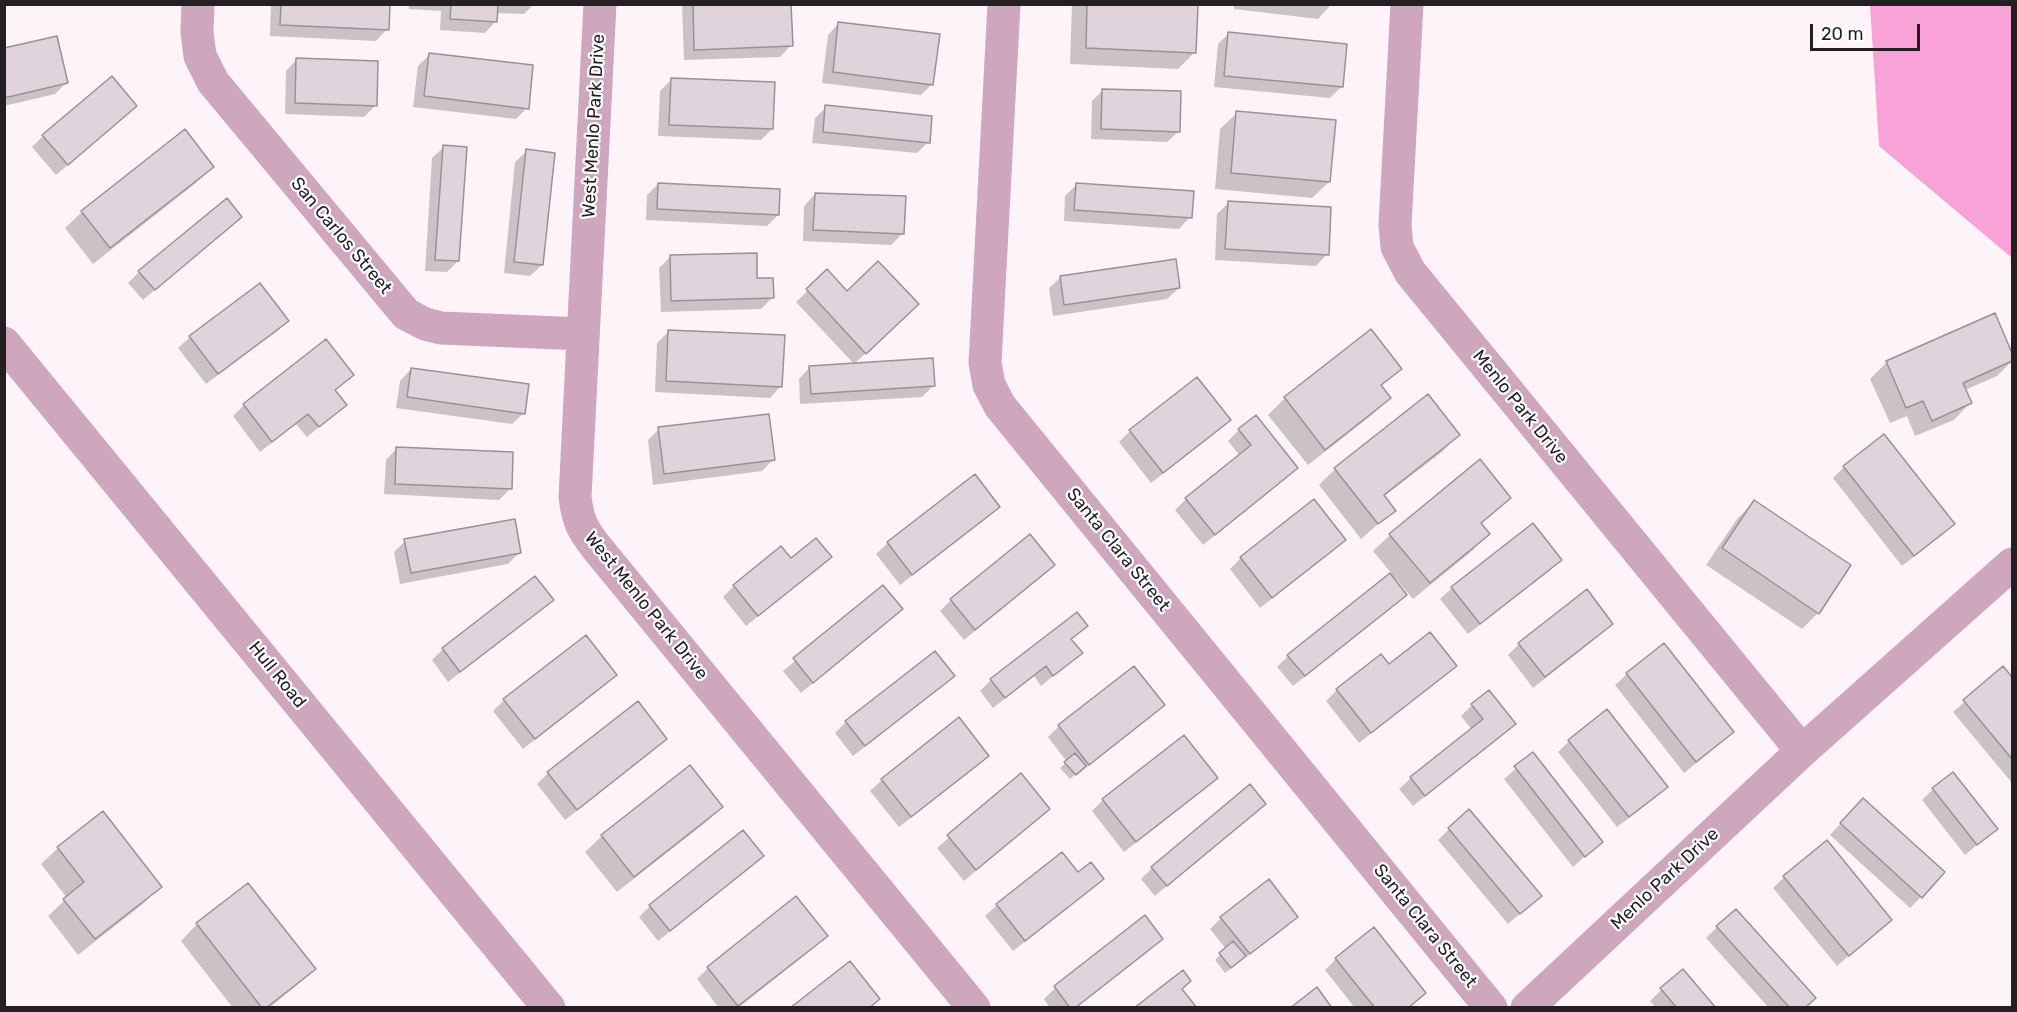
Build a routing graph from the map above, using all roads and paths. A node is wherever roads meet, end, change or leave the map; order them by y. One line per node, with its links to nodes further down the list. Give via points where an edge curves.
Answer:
1 (198, 4): 5 (street, San Carlos Street, via 200,56 213,82 406,314 441,328)
2 (600, 4): 5 (street, West Menlo Park Drive)
3 (1004, 4): 11 (street, Santa Clara Street, via 985,363 989,385 1000,406)
4 (1407, 4): 8 (street, Menlo Park Drive, via 1395,225 1397,247 1410,272)
5 (583, 334): 10 (street, West Menlo Park Drive, via 575,497 585,532)
6 (4, 343): 9 (street, Hull Road)
7 (2013, 564): 8 (street, Menlo Park Drive)
8 (1802, 751): 12 (street, Menlo Park Drive)
9 (549, 1008)
10 (974, 1008)
11 (1491, 1008)
12 (1527, 1008)

